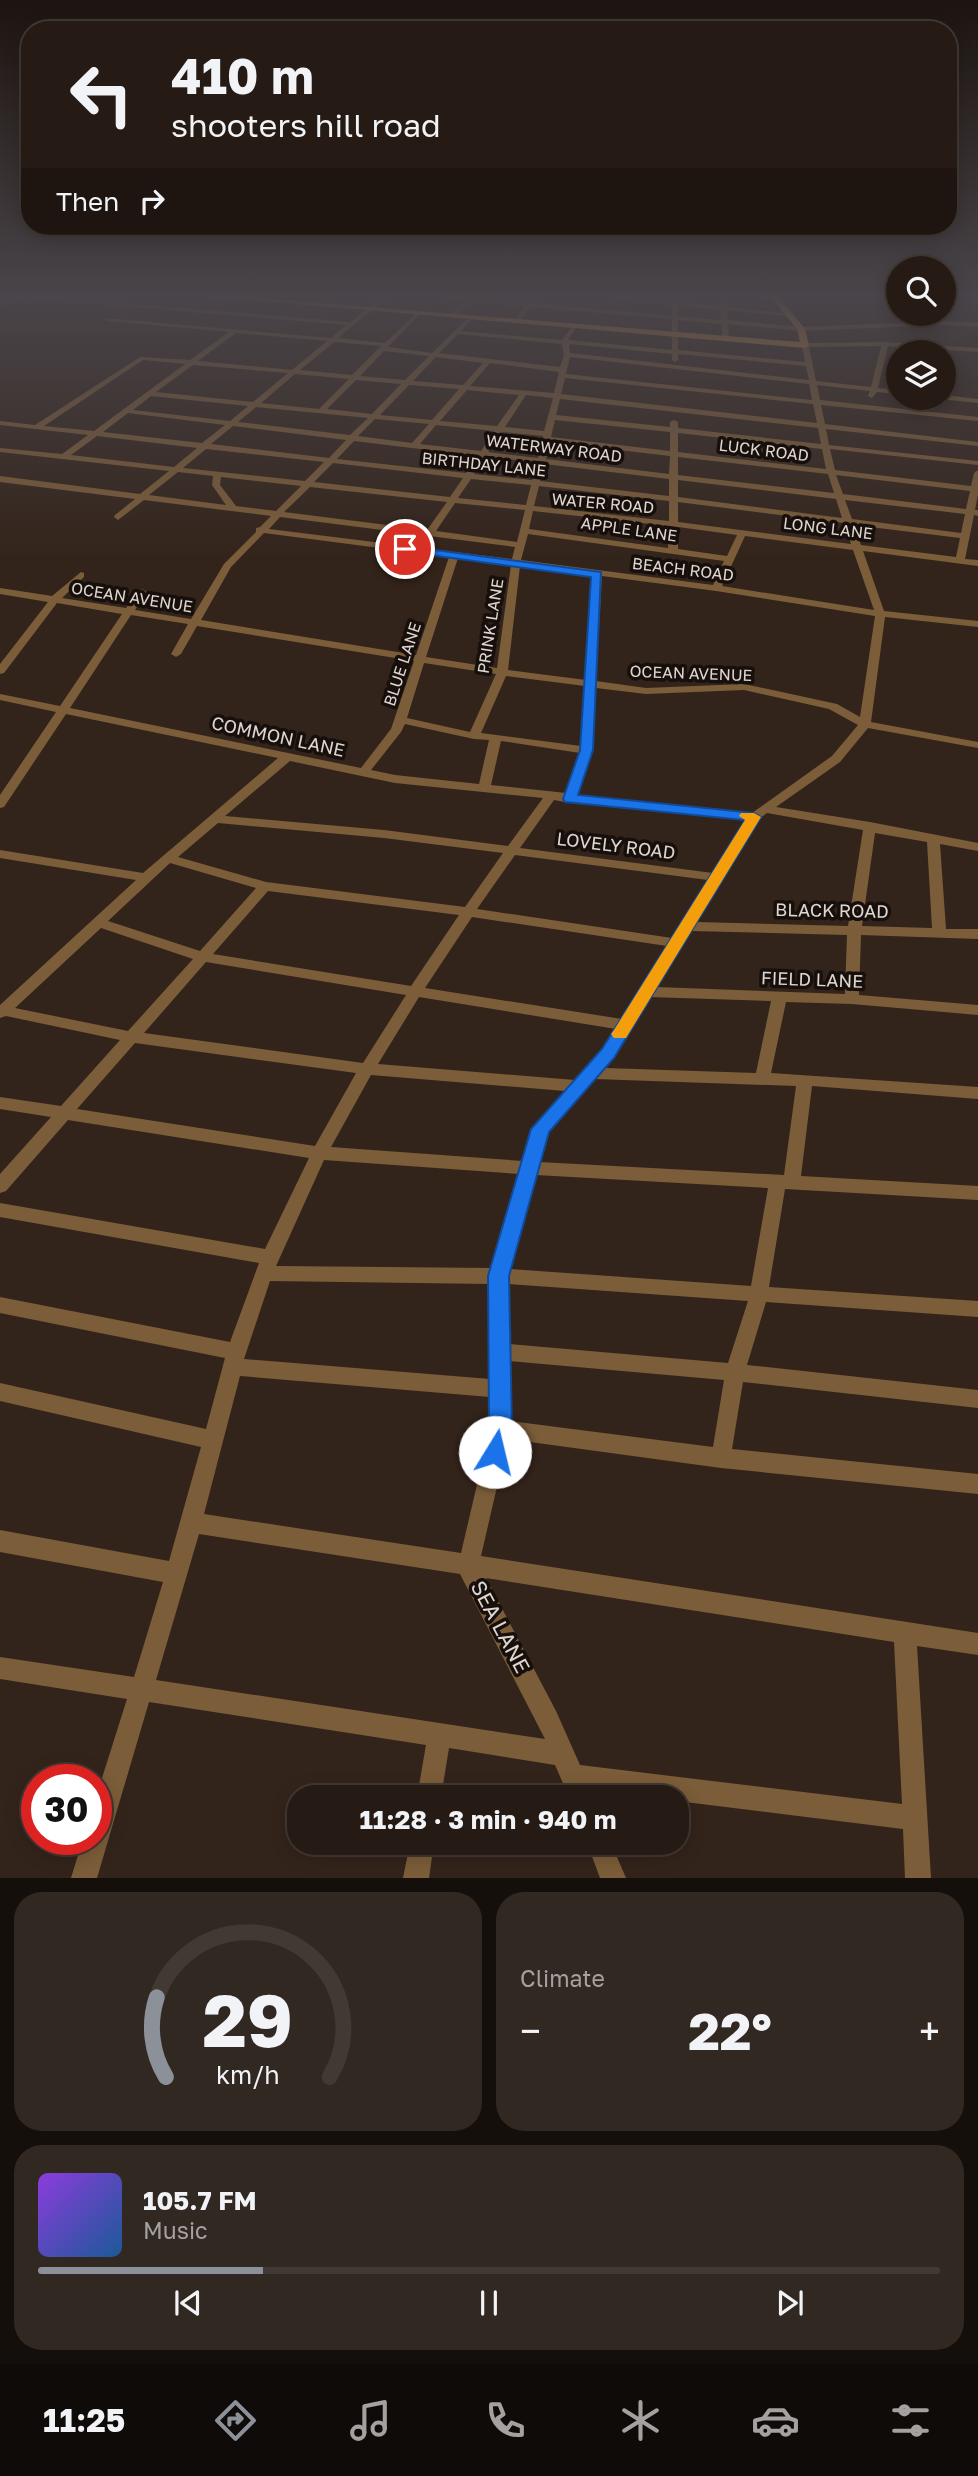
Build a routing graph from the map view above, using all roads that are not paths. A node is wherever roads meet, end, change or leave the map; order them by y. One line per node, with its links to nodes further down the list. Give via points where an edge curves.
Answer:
1 (811, 382): 23 (street)
2 (105, 383): 36 (street)
3 (165, 383): 18 (street)
4 (281, 383): 24 (street)
5 (348, 383): 28 (street)
6 (390, 383): 13 (street)
7 (469, 383): 15 (street)
8 (560, 383): 20 (street, PRINK LANE)
9 (639, 383): 14 (street)
10 (674, 383): 14 (street)
11 (817, 383): 16 (street)
12 (876, 383): 16 (street)
13 (404, 384): 15 (street); 29 (street)
14 (674, 387): 23 (street); 26 (street)
15 (464, 389): 19 (street); 32 (street)
16 (874, 389): 17 (street); 25 (street)
17 (886, 390)
18 (150, 394): 24 (street, LUCK ROAD); 27 (street)
19 (523, 394): 20 (street); 37 (street)
20 (557, 396): 26 (street); 30 (street, PRINK LANE)
21 (956, 398): 22 (street)
22 (978, 401)
23 (815, 402): 25 (street); 35 (street)
24 (254, 405): 28 (street, LUCK ROAD); 34 (street)
25 (869, 408): 31 (street)
26 (674, 409): 35 (street); 38 (street)
27 (126, 411): 34 (street, WATERWAY ROAD); 39 (street)
28 (321, 411): 29 (street, LUCK ROAD)
29 (372, 416): 32 (street, LUCK ROAD); 41 (street)
30 (553, 417): 38 (street); 40 (street, PRINK LANE)
31 (978, 419)
32 (435, 422): 37 (street, LUCK ROAD); 43 (street)
33 (0, 423): 36 (street, BIRTHDAY LANE)
34 (230, 424): 41 (street, WATERWAY ROAD); 45 (street)
35 (819, 425): 42 (street); 44 (street)
36 (37, 427): 39 (street, BIRTHDAY LANE)
37 (499, 429): 40 (street, LUCK ROAD); 48 (street)
38 (674, 430): 44 (street); 47 (street)
39 (95, 434): 45 (street, BIRTHDAY LANE); 49 (street)
40 (548, 436): 47 (street, LUCK ROAD); 51 (street, PRINK LANE)
41 (350, 438): 43 (street, WATERWAY ROAD); 50 (street)
42 (978, 444)
43 (414, 446): 48 (street, WATERWAY ROAD)
44 (824, 446): 52 (street); 54 (street)
45 (203, 447): 50 (street, BIRTHDAY LANE); 53 (street)
46 (0, 450): 49 (street, WATER ROAD)
47 (674, 453): 54 (street, LUCK ROAD); 58 (street)
48 (482, 454): 51 (street, WATERWAY ROAD); 57 (street)
49 (64, 457): 53 (street, WATER ROAD)
50 (327, 461): 57 (street, BIRTHDAY LANE); 61 (street)
51 (541, 461): 58 (street, WATERWAY ROAD); 60 (street, PRINK LANE)
52 (978, 463)
53 (175, 470): 56 (street, WATER ROAD); 63 (street)
54 (831, 472): 62 (street, LUCK ROAD); 64 (street)
55 (978, 473): 62 (street)
56 (217, 475): 61 (street, WATER ROAD); 67 (street, via 216,485)
57 (467, 477): 60 (street, BIRTHDAY LANE); 66 (street)
58 (674, 477): 64 (street, WATERWAY ROAD); 65 (street)
59 (0, 479): 63 (street)
60 (535, 484): 65 (street, BIRTHDAY LANE); 68 (street, PRINK LANE)
61 (304, 485): 66 (street, WATER ROAD); 70 (street)
62 (977, 489): 69 (street)
63 (144, 496): 67 (street); 71 (street)
64 (839, 496): 69 (street, WATERWAY ROAD); 72 (street)
65 (674, 499): 72 (street, BIRTHDAY LANE); 73 (street)
66 (451, 501): 68 (street, WATER ROAD); 76 (street)
67 (232, 507): 70 (street)
68 (529, 510): 73 (street, WATER ROAD); 75 (street, PRINK LANE)
69 (974, 512): 78 (street)
70 (276, 513): 74 (street); 76 (street)
71 (118, 517)
72 (849, 521): 78 (street, BIRTHDAY LANE); 80 (street)
73 (673, 524): 77 (street, LONG LANE); 81 (street)
74 (259, 530): 82 (street, BEACH ROAD); 95 (street, via 227,566)
75 (524, 531): 79 (street, PRINK LANE); 81 (street, APPLE LANE)
76 (430, 533): 79 (street)
77 (742, 533): 80 (street, LONG LANE); 83 (street)
78 (965, 536): 84 (street)
79 (521, 545): 85 (street, PRINK LANE)
80 (856, 548): 84 (street, LONG LANE); 94 (street)
81 (673, 551): 83 (street, APPLE LANE)
82 (454, 555): 85 (street, BEACH ROAD); 98 (street, BLUE LANE)
83 (730, 559): 89 (street)
84 (960, 560): 86 (street, LONG LANE)
85 (516, 563): 88 (street, BEACH ROAD); 100 (street, PRINK LANE)
86 (978, 563)
87 (81, 575): 92 (street)
88 (597, 575): 89 (street, BEACH ROAD); 101 (street)
89 (716, 588): 94 (street, BEACH ROAD)
90 (0, 591): 92 (street, OCEAN AVENUE)
91 (142, 592): 93 (street)
92 (54, 600): 93 (street, OCEAN AVENUE); 99 (street)
93 (131, 613): 95 (street, OCEAN AVENUE); 103 (street)
94 (880, 614): 96 (street, BEACH ROAD); 105 (street)
95 (194, 623): 97 (street); 98 (street, OCEAN AVENUE)
96 (978, 624)
97 (176, 654)
98 (420, 661): 100 (street, OCEAN AVENUE); 104 (street, BLUE LANE)
99 (0, 671)
100 (502, 672): 101 (street, OCEAN AVENUE); 106 (street, PRINK LANE)
101 (591, 682): 105 (street, OCEAN AVENUE, via 646,691 744,687 834,706); 109 (street)
102 (0, 697): 103 (street, COMMON LANE)
103 (64, 710): 110 (street, COMMON LANE); 115 (street)
104 (400, 720): 106 (street); 111 (street, BLUE LANE)
105 (864, 724): 108 (street); 116 (street, SEA LANE, via 836,759)
106 (474, 736): 107 (street)
107 (496, 737): 109 (street); 112 (street)
108 (978, 745)
109 (587, 750): 114 (street)
110 (287, 757): 111 (street, COMMON LANE); 117 (street)
111 (363, 773): 112 (street, COMMON LANE)
112 (484, 789): 113 (street, COMMON LANE)
113 (550, 797): 114 (street, COMMON LANE); 121 (street)
114 (570, 799): 116 (street, COMMON LANE)
115 (0, 803)
116 (759, 813): 118 (street, COMMON LANE); 125 (street, SEA LANE)
117 (218, 819): 121 (street, LOVELY ROAD); 123 (street)
118 (870, 826): 119 (street, COMMON LANE); 131 (street)
119 (933, 842): 120 (street, COMMON LANE); 130 (street)
120 (978, 847)
121 (511, 851): 125 (street, LOVELY ROAD); 127 (street)
122 (0, 854): 124 (street)
123 (168, 858): 124 (street); 126 (street)
124 (146, 877): 128 (street)
125 (716, 877): 129 (street, SEA LANE)
126 (265, 887): 127 (street); 134 (street)
127 (468, 912): 133 (street); 135 (street)
128 (98, 922): 134 (street); 140 (street)
129 (685, 926): 131 (street, BLACK ROAD); 133 (street, SEA LANE)
130 (939, 931): 131 (street, BLACK ROAD); 132 (street, BLACK ROAD)
131 (854, 932): 138 (street)
132 (978, 934)
133 (675, 943): 136 (street, SEA LANE)
134 (203, 957): 135 (street); 142 (street)
135 (415, 989): 141 (street); 143 (street)
136 (645, 992): 137 (street, FIELD LANE); 141 (street, SEA LANE)
137 (779, 998): 138 (street, FIELD LANE); 145 (street)
138 (852, 999): 139 (street, FIELD LANE)
139 (978, 1010)
140 (1, 1011): 142 (street)
141 (625, 1026): 144 (street, SEA LANE)
142 (132, 1037): 143 (street); 149 (street)
143 (368, 1069): 144 (street); 150 (street)
144 (585, 1079): 145 (street); 151 (street, SEA LANE, via 540,1129)
145 (762, 1079): 146 (street)
146 (805, 1080): 147 (street); 152 (street)
147 (978, 1093)
148 (0, 1104): 149 (street)
149 (63, 1115): 150 (street); 153 (street)
150 (320, 1153): 151 (street); 156 (street)
151 (529, 1168): 152 (street); 157 (street, SEA LANE)
152 (785, 1181): 154 (street); 158 (street)
153 (0, 1186)
154 (978, 1193)
155 (0, 1210): 156 (street)
156 (268, 1266): 157 (street); 162 (street)
157 (499, 1276): 158 (street); 161 (street, SEA LANE)
158 (759, 1294): 160 (street); 163 (street)
159 (0, 1305): 162 (street)
160 (978, 1309)
161 (499, 1352): 163 (street); 164 (street, SEA LANE)
162 (234, 1359): 164 (street); 168 (street)
163 (736, 1371): 166 (street); 169 (street)
164 (500, 1389): 167 (street, SEA LANE)
165 (0, 1392): 168 (street)
166 (978, 1399)
167 (500, 1429): 169 (street); 173 (street, SEA LANE)
168 (213, 1440): 171 (street)
169 (721, 1458): 170 (street)
170 (978, 1484)
171 (191, 1522): 173 (street); 174 (street)
172 (0, 1541): 174 (street)
173 (468, 1567): 175 (street); 180 (street, SEA LANE)
174 (176, 1573): 178 (street)
175 (905, 1632): 176 (street); 185 (street)
176 (978, 1644)
177 (0, 1668): 178 (street)
178 (140, 1692): 179 (street); 181 (street)
179 (439, 1736): 180 (street); 182 (street)
180 (563, 1754): 183 (street, SEA LANE)
181 (112, 1785)
182 (431, 1785)
183 (575, 1785)
184 (689, 1797): 185 (street)
185 (915, 1818): 192 (street)
186 (91, 1855): 189 (street)
187 (420, 1855): 190 (street)
188 (604, 1855): 191 (street)
189 (84, 1878)
190 (416, 1878)
191 (613, 1878)
192 (918, 1878)

